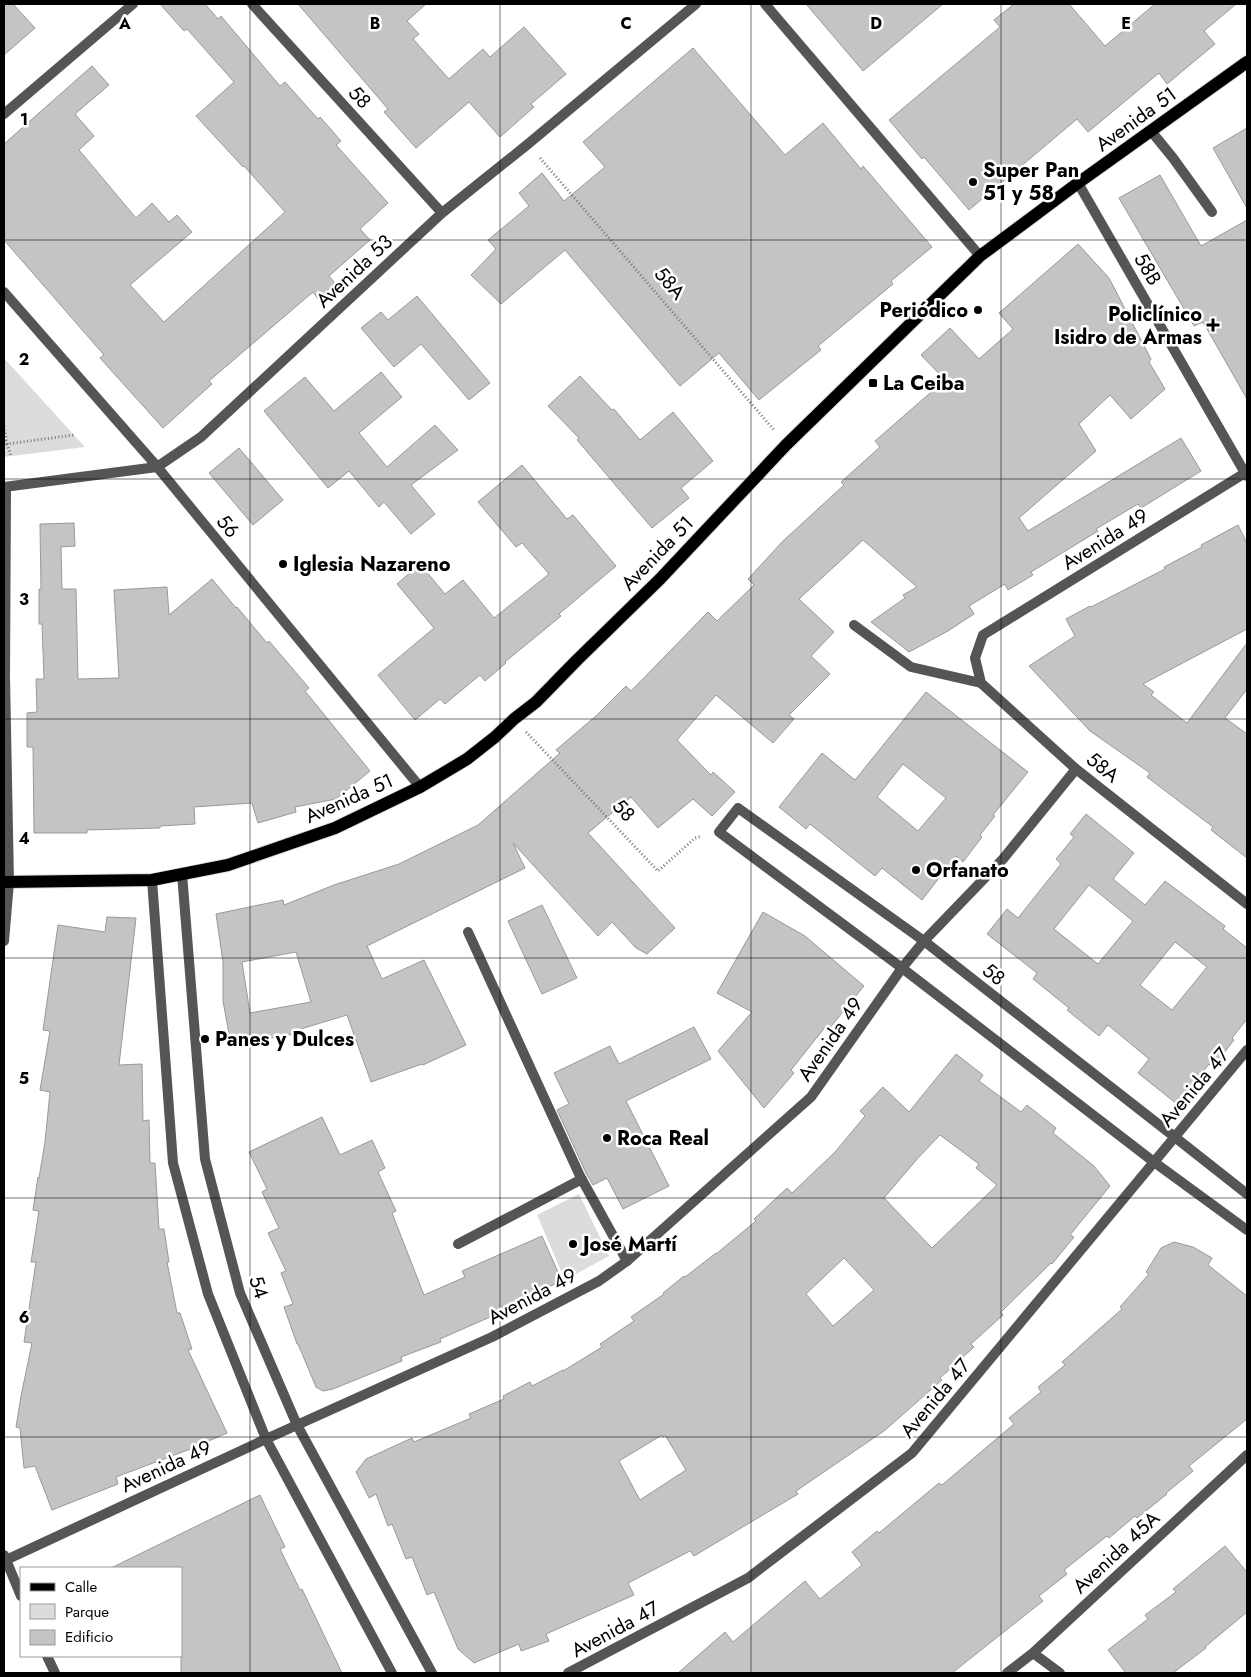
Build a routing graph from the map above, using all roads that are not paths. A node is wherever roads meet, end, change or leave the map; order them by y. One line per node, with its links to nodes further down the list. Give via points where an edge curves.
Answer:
1 (133, 4): 6 (street)
2 (252, 4): 10 (street, 58)
3 (696, 4): 10 (street, Avenida 53)
4 (765, 4): 11 (street)
5 (1247, 62): 7 (main road, Avenida 51)
6 (4, 114)
7 (1151, 131): 8 (main road, Avenida 51); 9 (street)
8 (1078, 183): 11 (main road, Avenida 51); 14 (street, 58B)
9 (1212, 212)
10 (442, 213): 13 (street, Avenida 53, via 202,437)
11 (980, 256): 19 (main road, Avenida 51, via 786,445 660,579 536,702 467,759)
12 (4, 292): 13 (street, 56)
13 (157, 467): 15 (street, Avenida 53); 19 (street, 56)
14 (1246, 474): 17 (street, Avenida 49, via 983,636 975,658)
15 (5, 487): 22 (street)
16 (854, 625): 17 (street, via 911,667)
17 (981, 684): 18 (street, 58A)
18 (1076, 769): 23 (street, 58A); 26 (street, Avenida 49, via 1003,859)
19 (420, 787): 20 (main road, Avenida 51, via 335,828 228,865)
20 (182, 874): 21 (main road, Avenida 51); 36 (street, 54, via 205,1159 240,1293)
21 (152, 880): 22 (main road, Avenida 51); 37 (street, via 173,1163 208,1294)
22 (6, 882): 25 (street)
23 (1247, 904)
24 (468, 932): 31 (street)
25 (4, 941)
26 (924, 941): 27 (street, Avenida 49); 27 (street, 58, via 738,808 719,832); 29 (street, 58)
27 (902, 968): 30 (street); 35 (street, Avenida 49, via 811,1097)
28 (1247, 1050): 29 (street, Avenida 47)
29 (1176, 1138): 30 (street, Avenida 47); 32 (street, 58)
30 (1154, 1162): 33 (street); 46 (street, Avenida 47, via 912,1453 748,1578)
31 (582, 1180): 34 (street); 35 (street)
32 (1247, 1194)
33 (1247, 1230)
34 (458, 1244)
35 (627, 1261): 36 (street, Avenida 49, via 598,1281 492,1337)
36 (297, 1424): 37 (street, Avenida 49); 45 (street, 54)
37 (266, 1439): 39 (street, Avenida 49); 44 (street)
38 (1247, 1455): 41 (street, Avenida 45A)
39 (5, 1557): 40 (street)
40 (20, 1594)
41 (1033, 1653): 47 (street, Avenida 45A); 48 (street)
42 (48, 1657): 43 (street)
43 (55, 1673)
44 (392, 1673)
45 (432, 1673)
46 (568, 1673)
47 (1008, 1673)
48 (1060, 1673)

